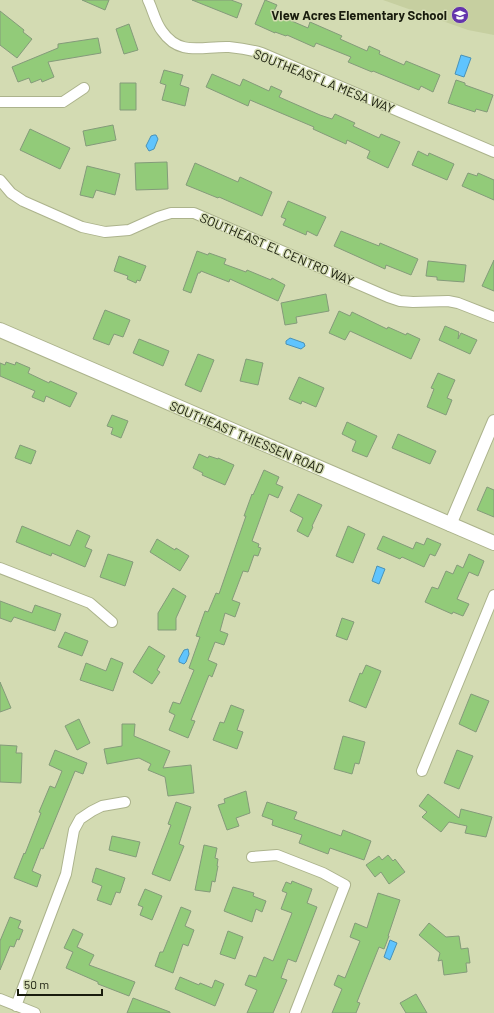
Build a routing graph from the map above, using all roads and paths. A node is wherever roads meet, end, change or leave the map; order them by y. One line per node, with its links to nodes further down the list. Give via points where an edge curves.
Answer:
1 (148, 0): 4 (street, SOUTHEAST LA MESA WAY, via 160,29 169,40 179,46 228,47 262,53)
2 (84, 88): 3 (street, via 63,102)
3 (0, 102)
4 (494, 152)
5 (0, 180): 6 (street, SOUTHEAST EL CENTRO WAY, via 11,193 23,201 82,227 119,232 171,213 194,213 388,297 413,302 448,301)
6 (494, 317)
7 (0, 330): 9 (main road, SOUTHEAST THIESSEN ROAD)
8 (494, 421): 9 (street)
9 (450, 525): 10 (main road, SOUTHEAST THIESSEN ROAD)
10 (494, 544)
11 (0, 568): 13 (street, via 90,604)
12 (494, 595): 14 (street)
13 (112, 622)
14 (422, 771)
15 (125, 802): 18 (street, via 102,806 92,811 80,819 74,830 66,874)
16 (252, 857): 20 (street, via 277,855 323,873 345,885)
17 (0, 999): 18 (street)
18 (16, 1006): 19 (street)
19 (35, 1013)
20 (295, 1013)

